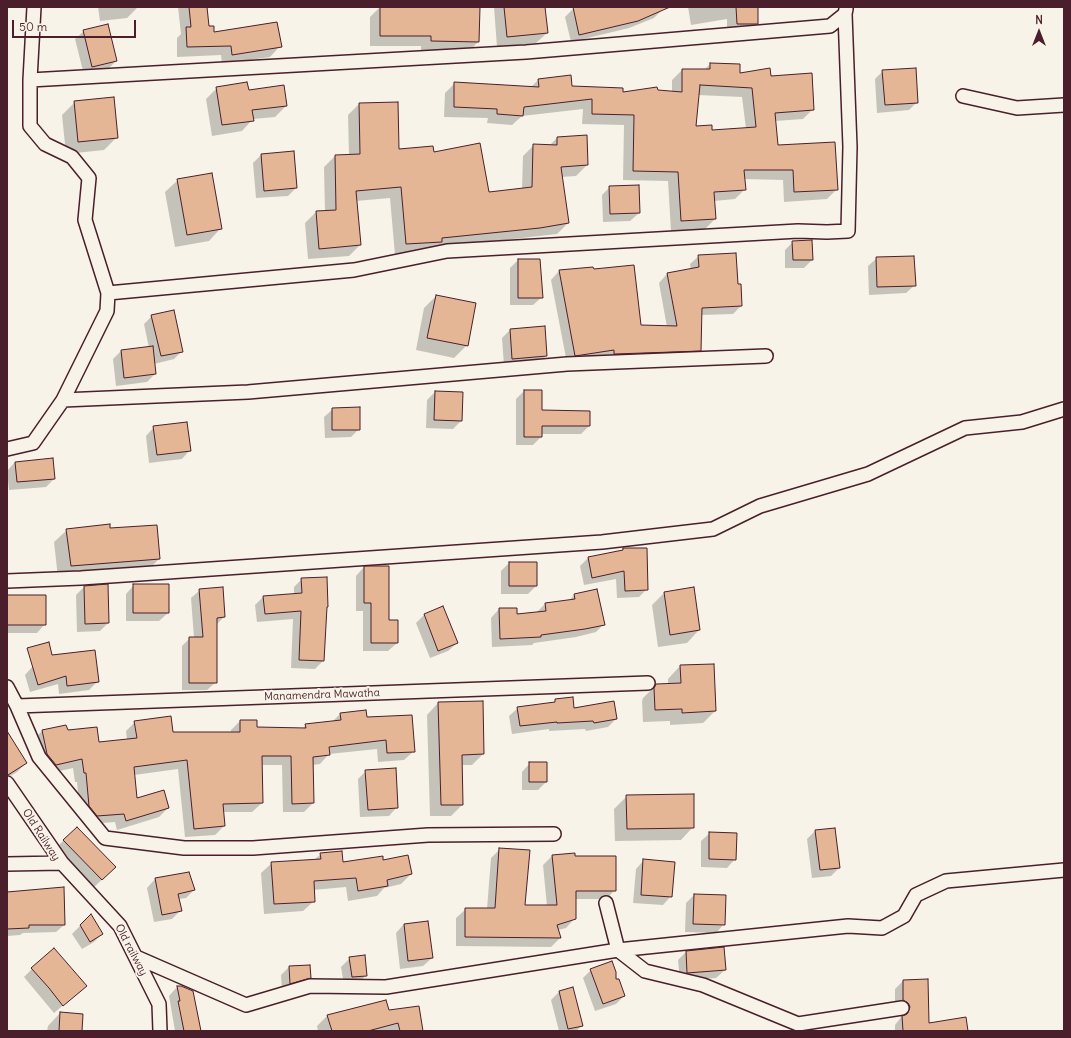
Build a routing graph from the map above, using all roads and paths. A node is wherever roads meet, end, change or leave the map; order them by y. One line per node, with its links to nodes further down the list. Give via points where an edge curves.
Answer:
1 (34, 7): 3 (street)
2 (846, 11): 3 (street, via 830,26 534,51); 6 (street, via 850,147 848,230 447,251 354,270)
3 (30, 80): 6 (street, via 30,126 45,144 72,157 89,178 85,220)
4 (963, 96): 5 (street, via 1017,108)
5 (1064, 106)
6 (108, 293): 8 (street, via 107,311)
7 (766, 356): 8 (street, via 567,364 248,392)
8 (63, 400): 10 (street, via 33,443)
9 (1064, 409): 11 (street, via 1022,422 965,428 868,474 760,506 713,529 594,542 81,578)
10 (7, 449)
11 (7, 580)
12 (648, 683): 14 (street, Manamendra Mawatha)
13 (7, 687): 14 (street)
14 (17, 706): 16 (street, via 39,757 105,838 184,848 253,848 428,835)
15 (7, 783): 17 (street, Old Railway)
16 (554, 834)
17 (62, 863): 18 (street, Old Railway); 22 (street, Old railway, via 120,926)
18 (7, 864)
19 (1064, 870): 21 (street, via 946,881 916,895 904,916 882,928 848,926)
20 (606, 903): 21 (street)
21 (618, 950): 22 (street, via 386,987 310,986 246,1005); 23 (street, via 645,971 703,985 798,1024)
22 (136, 957): 24 (street, Old railway, via 159,1004)
23 (902, 1008)
24 (160, 1031)

